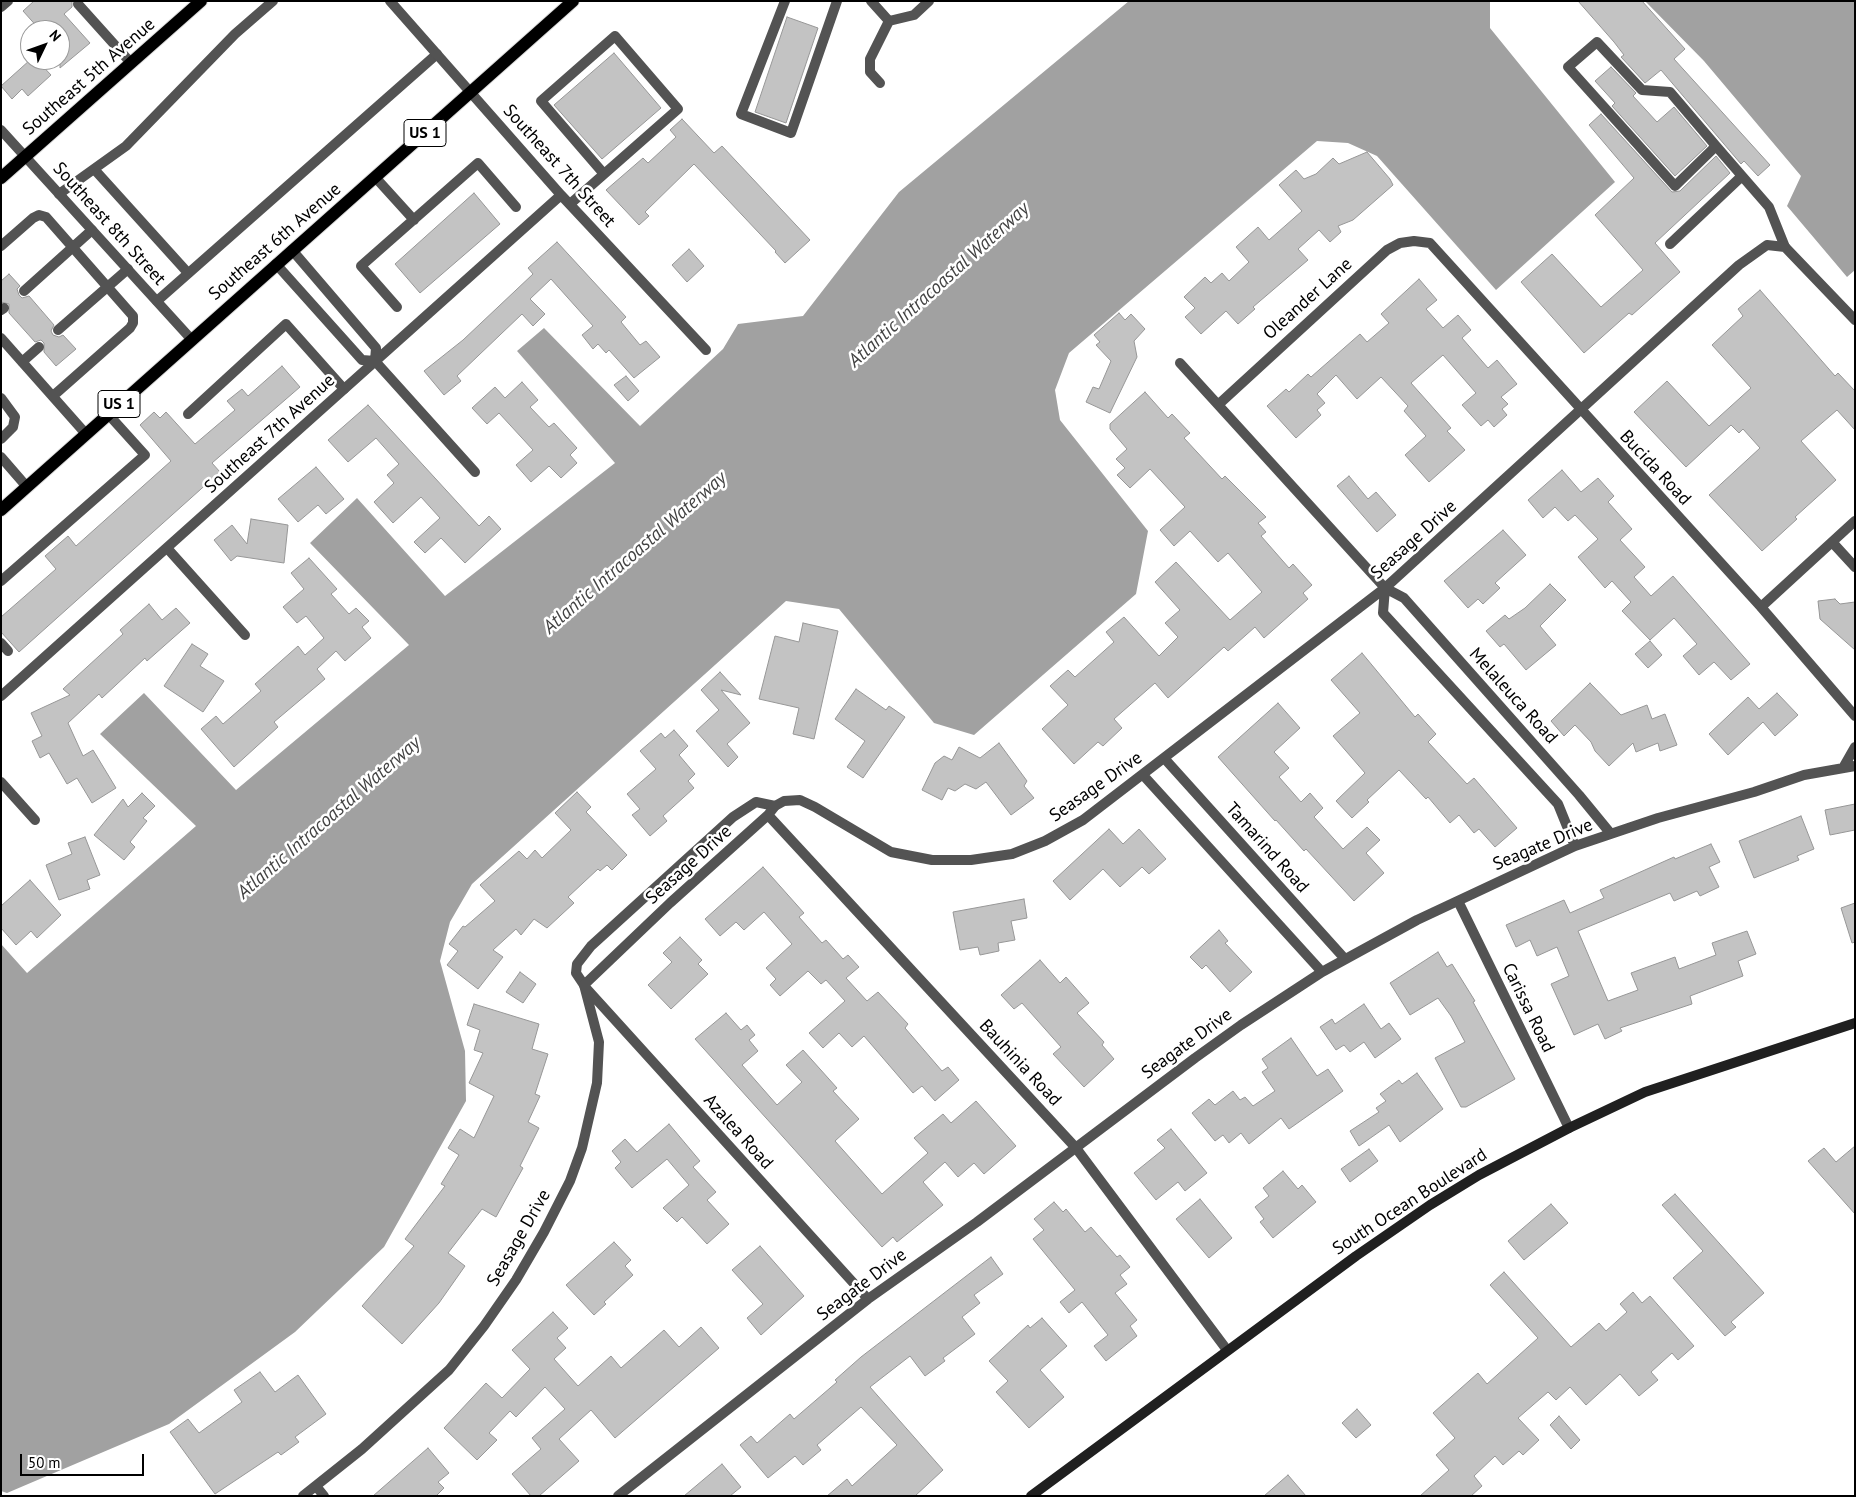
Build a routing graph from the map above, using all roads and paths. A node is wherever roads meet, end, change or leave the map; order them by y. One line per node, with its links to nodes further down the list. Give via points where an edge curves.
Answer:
1 (8, 1): 11 (street)
2 (201, 1): 14 (main road, Southeast 5th Avenue)
3 (273, 1): 20 (street, via 126,146)
4 (390, 1): 13 (street, Southeast 7th Street)
5 (573, 1): 16 (main road, Southeast 6th Avenue / US 1)
6 (785, 1): 7 (street, via 741,114 791,133)
7 (837, 1)
8 (871, 1): 12 (street)
9 (929, 1): 12 (street, via 914,15)
10 (78, 4): 14 (street)
11 (1, 7)
12 (889, 21): 15 (street, via 870,59 870,72)
13 (437, 54): 16 (street, Southeast 7th Street); 39 (street)
14 (131, 64): 19 (main road, Southeast 5th Avenue)
15 (880, 83)
16 (471, 92): 23 (main road, Southeast 6th Avenue / US 1); 26 (street, Southeast 7th Street)
17 (1, 130): 19 (street, Southeast 8th Street)
18 (1716, 146): 18 (street, via 1670,92 1642,90 1597,42 1568,67 1675,186); 22 (street)
19 (25, 157): 24 (main road, Southeast 5th Avenue); 25 (street, Southeast 8th Street)
20 (94, 169): 25 (street); 39 (street)
21 (604, 174): 21 (street, via 678,109 615,36 541,101); 27 (street)
22 (1742, 176): 32 (street); 35 (street, via 1769,207)
23 (375, 177): 29 (street); 36 (main road, Southeast 6th Avenue / US 1)
24 (1, 178)
25 (59, 194): 30 (street, Southeast 8th Street)
26 (561, 195): 27 (street, Southeast 7th Street); 50 (street, Southeast 7th Avenue)
27 (570, 204): 49 (street, Southeast 7th Street)
28 (516, 206): 29 (street, via 478,163)
29 (414, 220): 43 (street, via 361,266)
30 (92, 230): 34 (street); 38 (street, Southeast 8th Street)
31 (1430, 244): 56 (street, Oleander Lane, via 1414,241 1400,243 1387,250); 57 (street, Bucida Road)
32 (1670, 244)
33 (1, 246): 34 (street, via 39,215 48,219)
34 (73, 247): 40 (street); 41 (street)
35 (1785, 247): 44 (street); 57 (street, Seasage Drive, via 1767,245 1739,266)
36 (292, 250): 37 (main road, Southeast 6th Avenue / US 1); 50 (street, via 376,348)
37 (276, 264): 47 (main road, Southeast 6th Avenue / US 1); 50 (street, via 362,360)
38 (128, 269): 40 (street); 42 (street, Southeast 8th Street)
39 (188, 273): 42 (street)
40 (108, 286): 45 (street); 54 (street, via 132,314 133,323)
41 (24, 290)
42 (157, 301): 47 (street, Southeast 8th Street)
43 (397, 307)
44 (1855, 320)
45 (58, 330)
46 (1, 338): 51 (street)
47 (192, 340): 58 (main road, Southeast 6th Avenue / US 1)
48 (39, 347): 51 (street)
49 (706, 350)
50 (375, 361): 53 (street, Southeast 7th Avenue); 63 (street)
51 (22, 362): 54 (street)
52 (1180, 363): 56 (street, Melaleuca Road)
53 (344, 390): 59 (street, via 286,324); 68 (street, Southeast 7th Avenue)
54 (53, 396): 60 (street)
55 (1, 398): 61 (street, via 15,417 13,427)
56 (1219, 404): 71 (street, Melaleuca Road)
57 (1581, 411): 71 (street, Seasage Drive); 72 (street, Bucida Road)
58 (108, 414): 60 (main road, Southeast 6th Avenue / US 1); 70 (street, via 145,455)
59 (188, 414)
60 (86, 434): 64 (main road, Southeast 6th Avenue / US 1)
61 (1, 439)
62 (1, 457): 64 (street)
63 (474, 472)
64 (26, 487): 65 (main road, Southeast 6th Avenue / US 1)
65 (1, 510)
66 (1855, 521): 67 (street)
67 (1832, 542): 69 (street); 72 (street)
68 (167, 548): 73 (street); 74 (street, Southeast 7th Avenue)
69 (1855, 567)
70 (1, 581)
71 (1385, 588): 77 (street, Seasage Drive); 85 (street, Melaleuca Road, via 1404,598); 86 (street, via 1383,613 1558,804)
72 (1761, 607): 75 (street, Bucida Road)
73 (245, 635)
74 (1, 696)
75 (1855, 716)
76 (1855, 747): 79 (street)
77 (1164, 758): 80 (street, Seasage Drive); 88 (street, Tamarind Road)
78 (1855, 766): 79 (street, Seagate Drive)
79 (1843, 768): 85 (street, Seagate Drive, via 1804,775)
80 (1143, 774): 82 (street, Seasage Drive, via 1083,820 1045,841 1012,854 971,860 932,860 891,852 800,800 784,801); 89 (street)
81 (1, 782): 84 (street)
82 (775, 806): 83 (street, Seasage Drive); 90 (street, via 756,802 733,817 591,946 577,964 576,973)
83 (768, 815): 90 (street, Seasage Drive); 93 (street, Bauhinia Road)
84 (36, 820)
85 (1611, 834): 86 (street, Seagate Drive)
86 (1574, 846): 87 (street, Seagate Drive)
87 (1458, 901): 88 (street, Seagate Drive); 92 (street, Carissa Road)
88 (1345, 959): 89 (street, Seagate Drive)
89 (1322, 972): 93 (street, Seagate Drive, via 1226,1036)
90 (584, 985): 94 (street, Azalea Road); 96 (street, Seasage Drive, via 599,1042 597,1083 582,1148 570,1181 544,1232 505,1296 449,1370)
91 (1855, 1023): 92 (main road, South Ocean Boulevard, via 1645,1092)
92 (1568, 1128): 95 (main road, South Ocean Boulevard, via 1430,1204)
93 (1076, 1148): 94 (street, Seagate Drive); 95 (street, Bauhinia Road)
94 (868, 1299): 99 (street, Seagate Drive)
95 (1227, 1350): 100 (main road, South Ocean Boulevard)
96 (316, 1486): 97 (street, Seasage Drive); 98 (street)
97 (303, 1496)
98 (324, 1496)
99 (618, 1496)
100 (1031, 1496)

